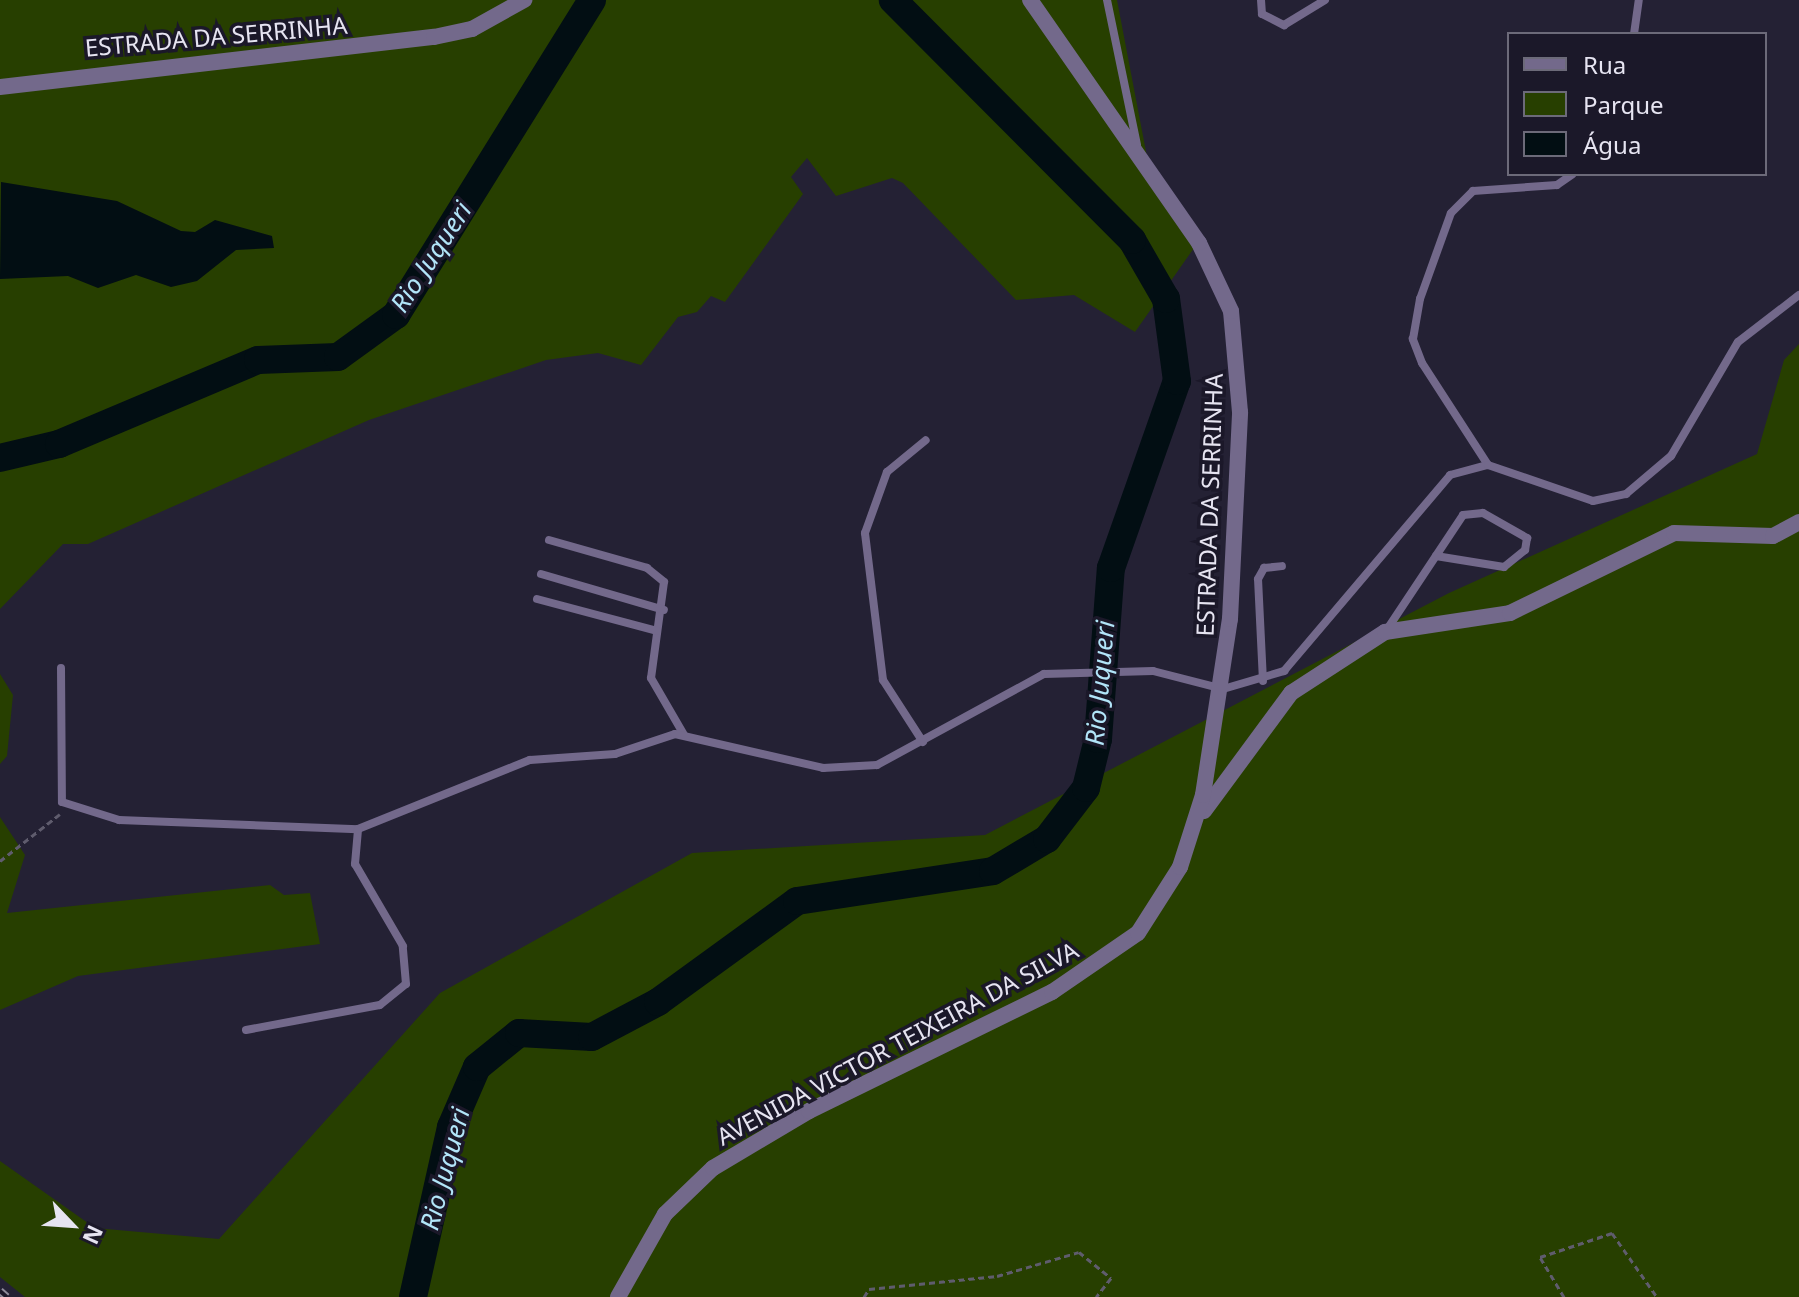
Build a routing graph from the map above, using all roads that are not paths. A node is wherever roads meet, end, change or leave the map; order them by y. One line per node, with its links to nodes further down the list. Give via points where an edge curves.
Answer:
1 (524, 0): 8 (street, ESTRADA DA SERRINHA, via 472,29 434,37)
2 (1030, 0): 9 (street, ESTRADA DA SERRINHA)
3 (1107, 0): 9 (lane)
4 (1261, 0): 5 (lane, via 1262,14 1284,25)
5 (1325, 0)
6 (1639, 0): 7 (lane)
7 (1634, 32)
8 (0, 87)
9 (1139, 158): 26 (street, ESTRADA DA SERRINHA, via 1199,243 1231,311 1238,350)
10 (1570, 176): 13 (lane, via 1557,185 1473,191 1451,213 1420,299 1413,339 1422,363)
11 (1799, 295): 13 (lane, via 1738,342 1671,456 1626,494 1593,501)
12 (926, 440): 29 (lane, via 887,472 865,533 883,680)
13 (1488, 465): 24 (lane, via 1469,466 1433,491)
14 (1799, 522): 22 (street, via 1773,536 1674,533 1510,613)
15 (549, 540): 20 (lane, via 647,568 664,582)
16 (1436, 556): 16 (lane, via 1473,511 1527,538 1525,550 1504,567); 22 (lane)
17 (1282, 566): 25 (lane, via 1264,568 1258,579)
18 (541, 574): 20 (lane)
19 (537, 599): 21 (lane)
20 (664, 610): 21 (lane)
21 (657, 631): 28 (lane, via 651,678)
22 (1385, 632): 27 (street)
23 (61, 668): 30 (lane, via 60,795 67,808 119,820)
24 (1284, 671): 25 (lane); 27 (lane)
25 (1263, 681): 26 (lane)
26 (1223, 689): 29 (lane, via 1126,670 1059,671 1029,679); 31 (street, ESTRADA DA SERRINHA)
27 (1291, 693): 31 (street)
28 (684, 735): 29 (lane, via 848,771); 30 (lane, via 615,754 530,760)
29 (923, 742)
30 (358, 829): 32 (lane, via 355,864 403,946 406,984 380,1005)
31 (1193, 829): 33 (street, AVENIDA VICTOR TEIXEIRA DA SILVA, via 1180,867 1138,933 1052,992 809,1111 713,1168 665,1214)
32 (246, 1030)
33 (618, 1297)

